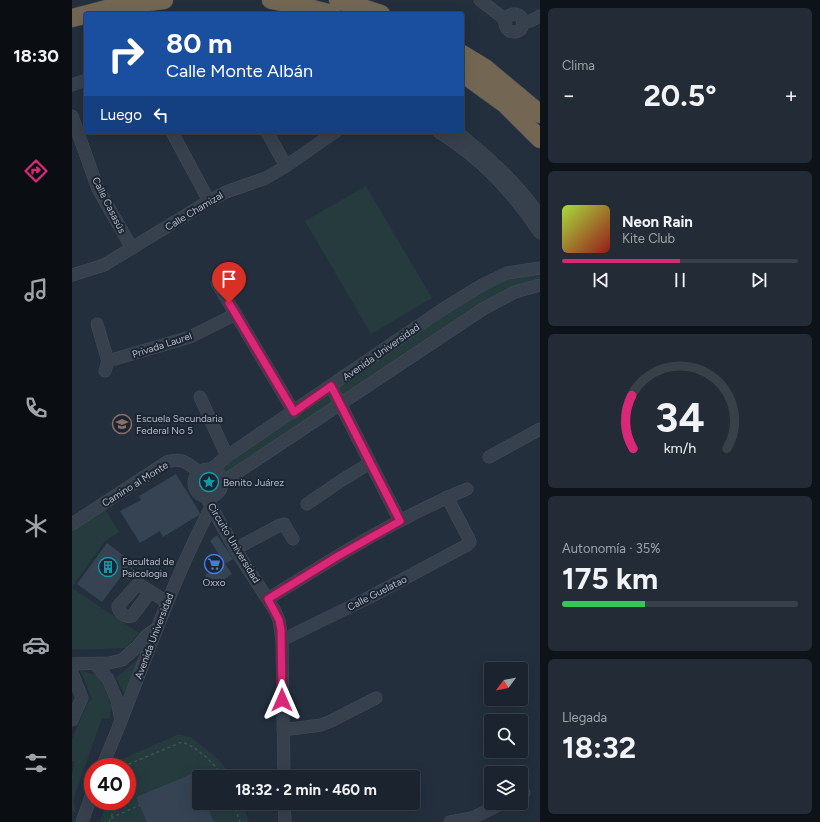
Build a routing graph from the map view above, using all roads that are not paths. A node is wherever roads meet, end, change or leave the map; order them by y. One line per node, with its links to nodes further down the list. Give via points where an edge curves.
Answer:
1 (164, 0): 5 (highway, via 122,5)
2 (271, 0): 6 (highway)
3 (338, 0): 7 (highway)
4 (480, 0): 9 (street, via 506,20 505,25 513,32 522,27 523,22)
5 (95, 12)
6 (324, 12)
7 (375, 12)
8 (84, 15): 10 (highway)
9 (540, 16)
10 (72, 18)
11 (464, 55): 15 (highway, via 485,68)
12 (464, 74): 22 (highway, via 506,104)
13 (84, 81): 14 (street)
14 (72, 84)
15 (540, 114)
16 (72, 116): 27 (street, Calle Casasús, via 98,188)
17 (173, 134): 24 (street)
18 (269, 134): 23 (street)
19 (332, 134): 23 (street, Calle Chamizal)
20 (442, 134): 26 (street, via 457,143 494,175 524,209)
21 (460, 134): 25 (street, via 484,153 512,181)
22 (540, 139)
23 (286, 166): 24 (street, Calle Chamizal, via 266,178)
24 (209, 201): 27 (street, Calle Chamizal)
25 (540, 216)
26 (540, 234)
27 (132, 248): 29 (street, Calle Chamizal, via 104,265)
28 (540, 268): 34 (street, Avenida Universidad, via 507,273 482,285)
29 (72, 275)
30 (217, 283): 32 (street)
31 (540, 285): 36 (street, Avenida Universidad, via 515,292 483,309)
32 (236, 314): 33 (street, Privada Laurel, via 190,337 106,366); 37 (street)
33 (97, 324)
34 (331, 386): 36 (street); 37 (street, Avenida Universidad)
35 (200, 397): 39 (street)
36 (341, 404): 41 (street); 44 (street, Avenida Universidad)
37 (294, 412): 39 (street, Avenida Universidad)
38 (540, 429): 40 (street)
39 (227, 456): 42 (street, Avenida Universidad)
40 (489, 457)
41 (370, 464): 48 (street); 49 (street)
42 (212, 469): 43 (street); 44 (street, via 219,473)
43 (199, 472): 47 (street, via 194,484); 50 (street, Camino al Monte, via 184,461 175,459 167,462)
44 (223, 482): 47 (street, via 222,488)
45 (466, 489): 46 (street)
46 (447, 497): 49 (street); 57 (street, Calle Guelatao, via 470,542 370,597)
47 (208, 502): 52 (street, Circuito Universidad); 55 (street, Avenida Universidad)
48 (307, 504)
49 (400, 521): 54 (street)
50 (72, 524)
51 (293, 539): 52 (street, via 284,524)
52 (235, 549): 54 (street, Circuito Universidad)
53 (150, 592): 55 (street)
54 (268, 599): 57 (street, Circuito Universidad, via 279,620)
55 (167, 602): 56 (street, Avenida Universidad)
56 (157, 628): 59 (street, via 122,660); 63 (street, Avenida Universidad)
57 (282, 640): 64 (street, Circuito Universidad)
58 (72, 664): 59 (street)
59 (95, 664): 63 (street, via 108,679 118,700)
60 (72, 673): 62 (street, via 82,698)
61 (376, 698): 64 (street, via 321,725)
62 (72, 720)
63 (122, 722): 65 (street, Avenida Universidad)
64 (282, 730): 66 (street, Circuito Universidad)
65 (106, 758)
66 (284, 770)
67 (86, 810): 71 (street)
68 (284, 810): 72 (street)
69 (490, 810): 70 (street)
70 (472, 820): 73 (street)
71 (82, 822)
72 (285, 822)
73 (450, 822)

